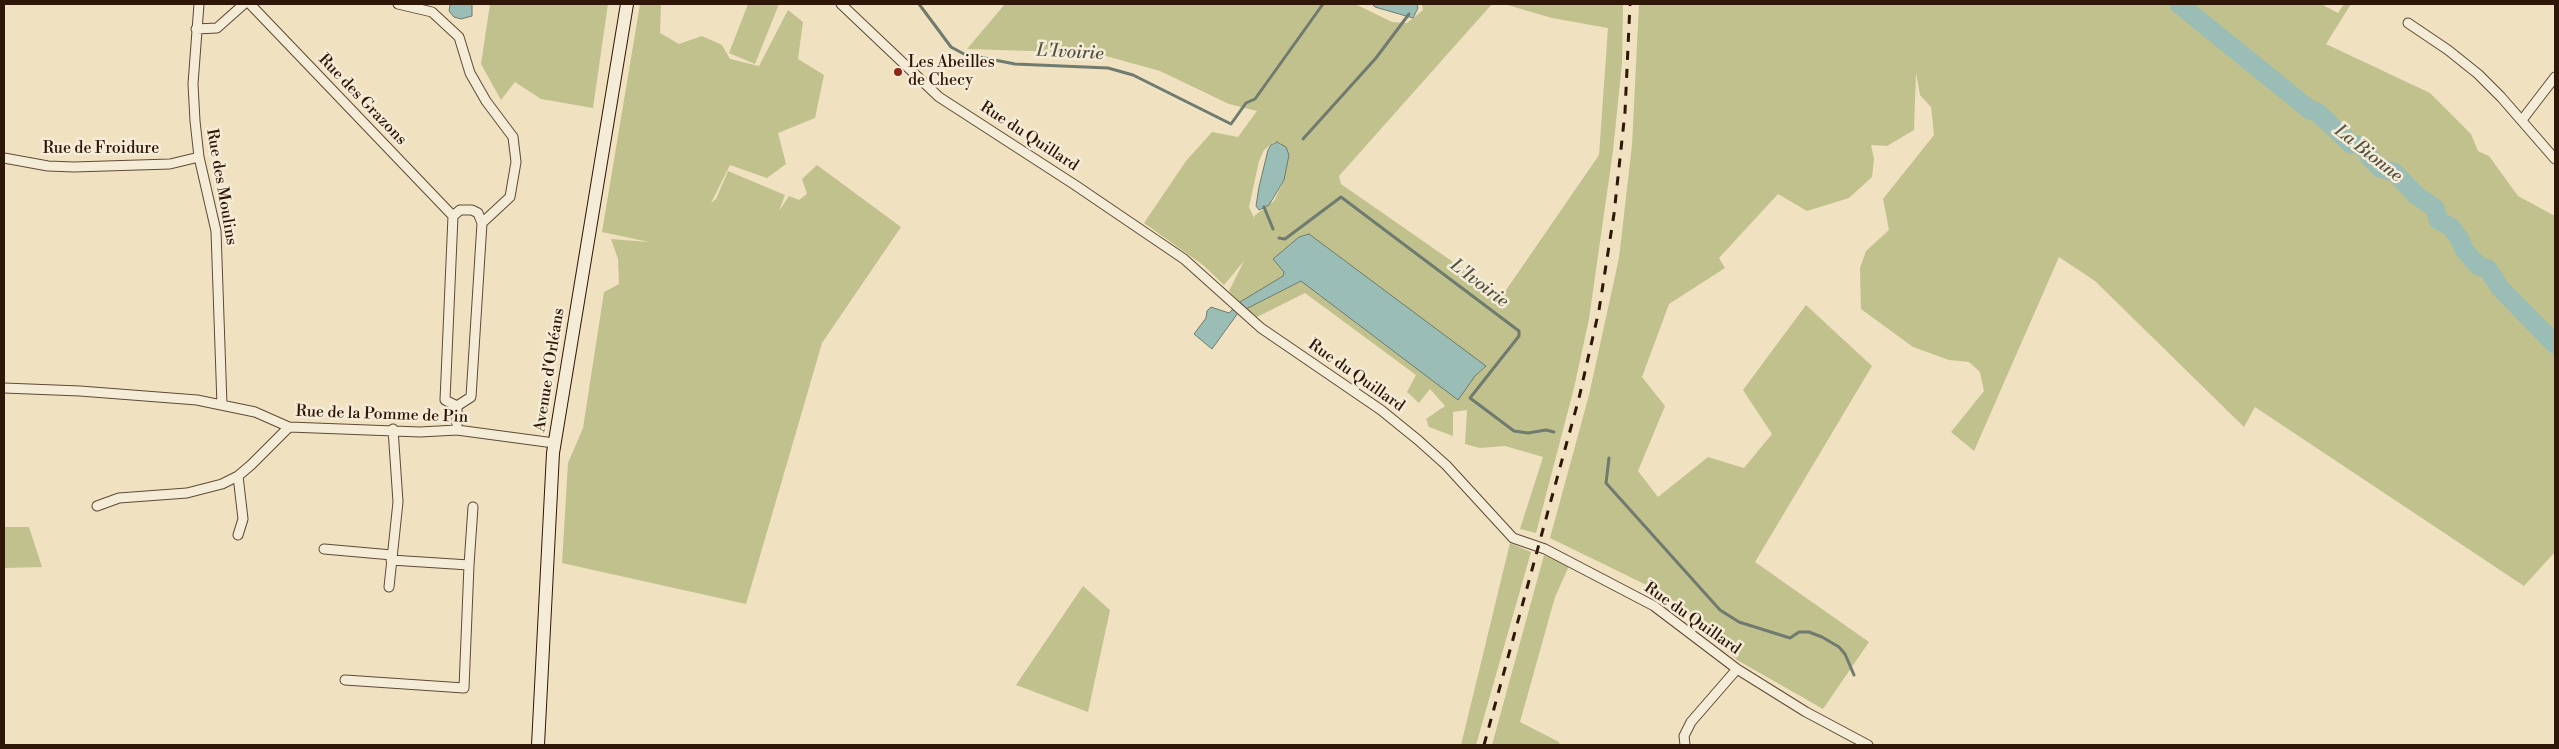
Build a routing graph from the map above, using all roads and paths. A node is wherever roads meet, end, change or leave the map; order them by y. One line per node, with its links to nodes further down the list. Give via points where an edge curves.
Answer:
1 (199, 4): 8 (street, Rue des Moulins)
2 (244, 4): 8 (street, via 217,28)
3 (250, 4): 14 (street, Rue des Grazons)
4 (398, 4): 15 (street, via 432,12 459,37 470,73 513,137 516,162 510,197)
5 (626, 4): 22 (main road, Avenue d'Orléans)
6 (841, 4): 31 (street, Rue du Quillard, via 939,97 1176,254 1260,328 1381,410 1446,465 1513,538 1545,549 1654,606)
7 (2408, 23): 10 (street, via 2478,74)
8 (196, 30): 11 (street, Rue des Moulins, via 193,84)
9 (2555, 77): 10 (street)
10 (2522, 120): 13 (street)
11 (199, 157): 12 (street, Rue de Froidure, via 170,164 74,167); 17 (street, Rue des Moulins, via 216,231)
12 (4, 158)
13 (2555, 159)
14 (453, 216): 15 (street, via 460,210 472,210 478,213); 18 (street, via 445,400)
15 (482, 224): 18 (street, via 471,397)
16 (4, 388): 17 (street, Rue de la Pomme de Pin, via 177,398)
17 (222, 405): 19 (street, Rue de la Pomme de Pin, via 255,412)
18 (457, 406): 21 (street)
19 (289, 427): 20 (street, Rue de la Pomme de Pin); 23 (street)
20 (393, 430): 21 (street, Rue de la Pomme de Pin); 28 (street, via 398,502)
21 (457, 430): 22 (street, Rue de la Pomme de Pin)
22 (554, 443): 33 (main road, Avenue d'Orléans)
23 (238, 476): 24 (street, via 222,484 187,493 119,498); 26 (street, via 243,519)
24 (97, 506)
25 (473, 507): 29 (street)
26 (238, 534)
27 (324, 549): 28 (street)
28 (392, 557): 29 (street); 30 (street)
29 (469, 565): 32 (street, via 464,688)
30 (389, 587)
31 (1737, 669): 34 (street, via 1691,722 1684,736); 35 (street, Rue du Quillard, via 1806,712)
32 (345, 680)
33 (538, 745)
34 (1685, 745)
35 (1868, 745)

